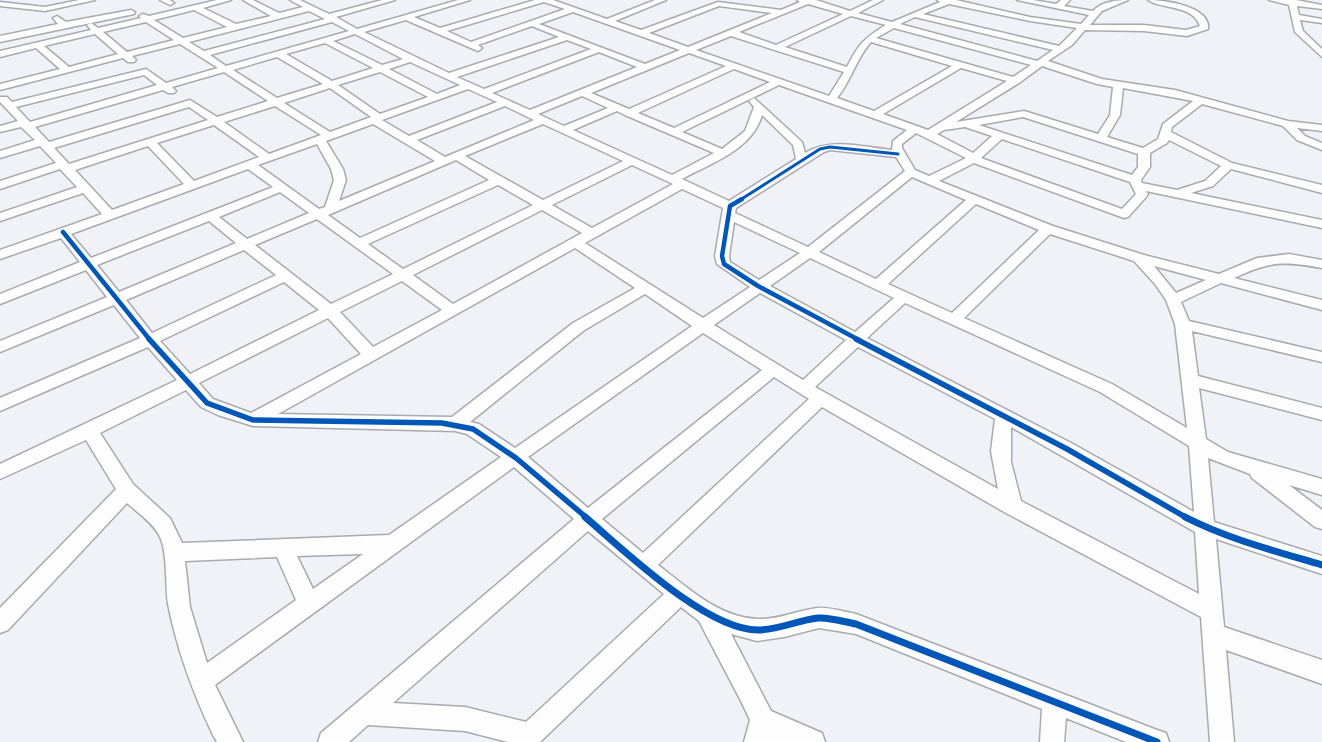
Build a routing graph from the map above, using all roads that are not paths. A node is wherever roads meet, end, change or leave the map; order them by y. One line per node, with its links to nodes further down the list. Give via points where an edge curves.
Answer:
1 (37, 0): 25 (street)
2 (91, 0): 32 (street)
3 (228, 0): 30 (street)
4 (247, 0): 40 (street)
5 (294, 0): 31 (street)
6 (366, 0): 23 (street)
7 (392, 0): 23 (street)
8 (466, 0): 43 (street)
9 (544, 0): 33 (street); 55 (street)
10 (632, 0): 26 (street)
11 (662, 0): 26 (street)
12 (880, 0): 37 (street)
13 (1021, 0): 28 (street)
14 (1066, 0): 28 (street)
15 (1124, 0): 39 (street, via 1106,5)
16 (1152, 0): 51 (street, via 1190,11 1205,28 1187,33)
17 (1273, 0): 20 (street)
18 (807, 1): 34 (street); 37 (street)
19 (947, 1): 35 (street); 38 (street)
20 (1292, 1): 29 (street); 41 (street)
21 (716, 2): 34 (street); 56 (street)
22 (0, 4): 25 (street)
23 (375, 4): 42 (street)
24 (1004, 4): 35 (street)
25 (12, 5): 32 (street)
26 (649, 6): 47 (street)
27 (110, 7): 36 (street)
28 (1058, 7): 39 (street)
29 (1322, 7)
30 (196, 8): 44 (street); 52 (street)
31 (310, 8): 40 (street); 42 (street)
32 (45, 9): 48 (street)
33 (574, 9): 47 (street); 49 (street)
34 (782, 12): 57 (street)
35 (993, 12): 51 (street)
36 (121, 14): 44 (street, via 140,10); 45 (street)
37 (850, 14): 50 (street); 65 (street)
38 (914, 14): 50 (street); 68 (street)
39 (1094, 14): 51 (street)
40 (278, 16): 52 (street)
41 (1296, 17): 46 (street); 69 (street, via 1299,32)
42 (331, 18): 54 (street); 71 (street)
43 (406, 18): 54 (street); 55 (street)
44 (148, 19): 53 (street); 62 (street)
45 (88, 20): 48 (street); 53 (street)
46 (1322, 21)
47 (609, 22): 56 (street)
48 (64, 24): 58 (street)
49 (533, 24): 59 (street); 63 (street)
50 (892, 25): 60 (street); 76 (street)
51 (1085, 26): 68 (street)
52 (234, 27): 62 (street)
53 (96, 31): 64 (street); 73 (street)
54 (358, 31): 61 (street); 75 (street)
55 (440, 31): 63 (street)
56 (641, 33): 67 (street)
57 (732, 33): 65 (street); 67 (street)
58 (2, 35)
59 (566, 37): 66 (street); 74 (street)
60 (869, 39): 78 (street); 83 (street)
61 (327, 40): 72 (street); 80 (street)
62 (181, 41): 71 (street); 73 (street)
63 (469, 44): 74 (street)
64 (38, 45): 70 (street); 81 (street)
65 (776, 48): 83 (street)
66 (600, 49): 79 (street); 95 (street)
67 (689, 49): 77 (street); 79 (street)
68 (1060, 49): 76 (street)
69 (1320, 52)
70 (0, 54)
71 (203, 54): 82 (street)
72 (279, 54): 82 (street); 90 (street, via 285,63)
73 (126, 55): 81 (street); 84 (street)
74 (501, 58): 86 (street)
75 (411, 59): 80 (street); 86 (street)
76 (1039, 63): 88 (street); 93 (street)
77 (735, 65): 89 (street); 108 (street)
78 (960, 65): 88 (street); 109 (street)
79 (645, 67): 96 (street)
80 (379, 68): 90 (street); 98 (street)
81 (67, 70): 94 (street)
82 (224, 70): 87 (street); 92 (street)
83 (848, 71): 99 (street)
84 (146, 72): 92 (street); 103 (street)
85 (254, 72): 87 (street)
86 (449, 76): 91 (street)
87 (237, 77): 101 (street)
88 (1016, 80): 116 (street)
89 (779, 81): 97 (street); 99 (street)
90 (330, 84): 101 (street); 110 (street)
91 (470, 85): 95 (street); 98 (street)
92 (164, 86): 104 (street); 113 (street)
93 (1118, 86): 100 (street, via 1170,92); 125 (street, via 1115,114)
94 (0, 87)
95 (485, 92): 102 (street)
96 (581, 92): 105 (street); 107 (street)
97 (750, 95): 106 (street); 121 (street)
98 (436, 97): 110 (street)
99 (832, 98): 109 (street)
100 (1200, 100): 114 (street); 123 (street, via 1167,126)
101 (275, 102): 112 (street); 126 (street)
102 (507, 102): 107 (street); 127 (street)
103 (4, 103): 113 (street)
104 (190, 103): 112 (street); 129 (street)
105 (616, 108): 108 (street); 119 (street)
106 (759, 108): 132 (street, via 748,134); 136 (street, via 798,144)
107 (531, 113): 111 (street)
108 (629, 113): 121 (street)
109 (876, 114): 120 (street)
110 (376, 119): 126 (street); 127 (street)
111 (545, 119): 119 (street); 138 (street)
112 (216, 121): 128 (street); 135 (street)
113 (24, 124): 118 (street); 129 (street)
114 (1287, 124): 117 (street); 130 (street, via 1301,138)
115 (969, 125): 116 (street); 124 (street); 125 (street, via 1024,114)
116 (940, 127): 122 (street)
117 (1322, 128)
118 (0, 129)
119 (565, 129): 139 (street)
120 (915, 129): 122 (street); 133 (street, via 897,143)
121 (674, 132): 132 (street)
122 (929, 134): 137 (street)
123 (1166, 134): 131 (street, via 1163,141); 141 (street)
124 (1000, 135): 137 (street); 147 (street)
125 (1101, 137): 131 (street)
126 (325, 138): 135 (street); 157 (street, via 340,180)
127 (408, 140): 138 (street)
128 (150, 142): 142 (street); 149 (street)
129 (43, 145): 134 (street); 142 (street)
130 (1322, 147)
131 (1144, 152): 147 (street, via 1144,167)
132 (722, 153): 145 (street)
133 (898, 154): 136 (street, via 825,147); 143 (street)
134 (0, 155)
135 (267, 158): 140 (street)
136 (800, 159): 156 (street)
137 (974, 159): 146 (street); 147 (street, via 1124,214 1142,194)
138 (452, 160): 144 (street); 157 (street)
139 (633, 160): 145 (street); 155 (street)
140 (250, 165): 149 (street); 151 (street)
141 (1228, 165): 152 (street); 153 (street, via 1209,185)
142 (64, 167): 148 (street); 150 (street)
143 (911, 172): 146 (street); 168 (street)
144 (496, 181): 155 (street); 165 (street)
145 (678, 181): 156 (street); 164 (street)
146 (929, 181): 154 (street)
147 (1136, 182): 153 (street)
148 (0, 185)
149 (191, 186): 158 (street)
150 (85, 188): 158 (street); 160 (street)
151 (281, 188): 157 (street); 159 (street)
152 (1322, 189)
153 (1170, 190): 161 (street)
154 (974, 200): 162 (street); 176 (street)
155 (542, 207): 164 (street); 173 (street)
156 (729, 210): 168 (street); 177 (street, via 724,264)
157 (325, 212): 165 (street); 167 (street)
158 (110, 214): 163 (street)
159 (210, 216): 167 (street); 171 (street)
160 (0, 217)
161 (1322, 224)
162 (1048, 229): 170 (street); 186 (street)
163 (63, 232): 169 (street); 171 (street)
164 (593, 234): 166 (street)
165 (359, 243): 173 (street)
166 (576, 243): 178 (street); 184 (street)
167 (246, 245): 174 (street); 180 (street)
168 (808, 253): 176 (street); 177 (street)
169 (0, 255)
170 (1139, 258): 175 (street); 182 (street)
171 (90, 264): 180 (street); 181 (street)
172 (1322, 264): 175 (street, via 1278,259 1257,262)
173 (402, 275): 184 (street); 185 (street)
174 (285, 276): 185 (street); 189 (street)
175 (1216, 280): 182 (street); 183 (street)
176 (878, 285): 179 (street)
177 (758, 286): 188 (street); 190 (street)
178 (644, 288): 188 (street); 205 (street, via 578,327)
179 (903, 296): 186 (street); 190 (street)
180 (117, 298): 189 (street); 191 (street)
181 (0, 299)
182 (1173, 300): 187 (street)
183 (1322, 305)
184 (452, 310): 192 (street)
185 (330, 311): 192 (street); 196 (street)
186 (954, 319): 207 (street, via 1106,388)
187 (1183, 324): 193 (street); 195 (street)
188 (703, 326): 194 (street); 208 (street)
189 (150, 340): 196 (street); 198 (street)
190 (858, 340): 197 (street); 203 (street)
191 (0, 347)
192 (371, 355): 204 (street)
193 (1322, 357)
194 (773, 369): 197 (street); 214 (street)
195 (1191, 380): 202 (street); 207 (street)
196 (187, 382): 204 (street, via 207,403); 206 (street)
197 (804, 388): 200 (street)
198 (28, 392): 199 (street); 201 (street)
199 (0, 394)
200 (821, 398): 213 (street); 221 (street)
201 (0, 405)
202 (1322, 414)
203 (1004, 415): 213 (street, via 998,448); 216 (street)
204 (253, 420): 205 (street)
205 (455, 424): 208 (street, via 472,429)
206 (89, 431): 210 (street); 212 (street)
207 (1198, 443): 209 (street, via 1222,457); 216 (street)
208 (516, 458): 214 (street); 217 (street)
209 (1254, 468): 211 (street); 215 (street)
210 (0, 472)
211 (1322, 487)
212 (127, 490): 219 (street, via 165,526); 226 (street)
213 (1013, 507): 224 (street)
214 (589, 518): 221 (street); 231 (street)
215 (1322, 521)
216 (1205, 527): 220 (street); 224 (street)
217 (393, 544): 218 (street); 223 (street)
218 (283, 548): 219 (street); 223 (street)
219 (174, 552): 229 (street, via 179,603)
220 (1322, 565)
221 (642, 566): 222 (street)
222 (680, 594): 225 (street); 233 (street)
223 (309, 604): 229 (street)
224 (1210, 611): 227 (street)
225 (707, 614): 230 (street, via 757,630 819,618 856,624); 232 (street, via 736,663)
226 (0, 623)
227 (1212, 634): 228 (street); 239 (street)
228 (1322, 672)
229 (201, 681): 234 (street)
230 (1055, 702): 237 (street); 238 (street)
231 (365, 713): 233 (street, via 466,719); 235 (street)
232 (763, 735): 236 (street)
233 (526, 738)
234 (231, 742)
235 (330, 742)
236 (813, 742)
237 (1052, 742)
238 (1157, 742)
239 (1222, 742)

